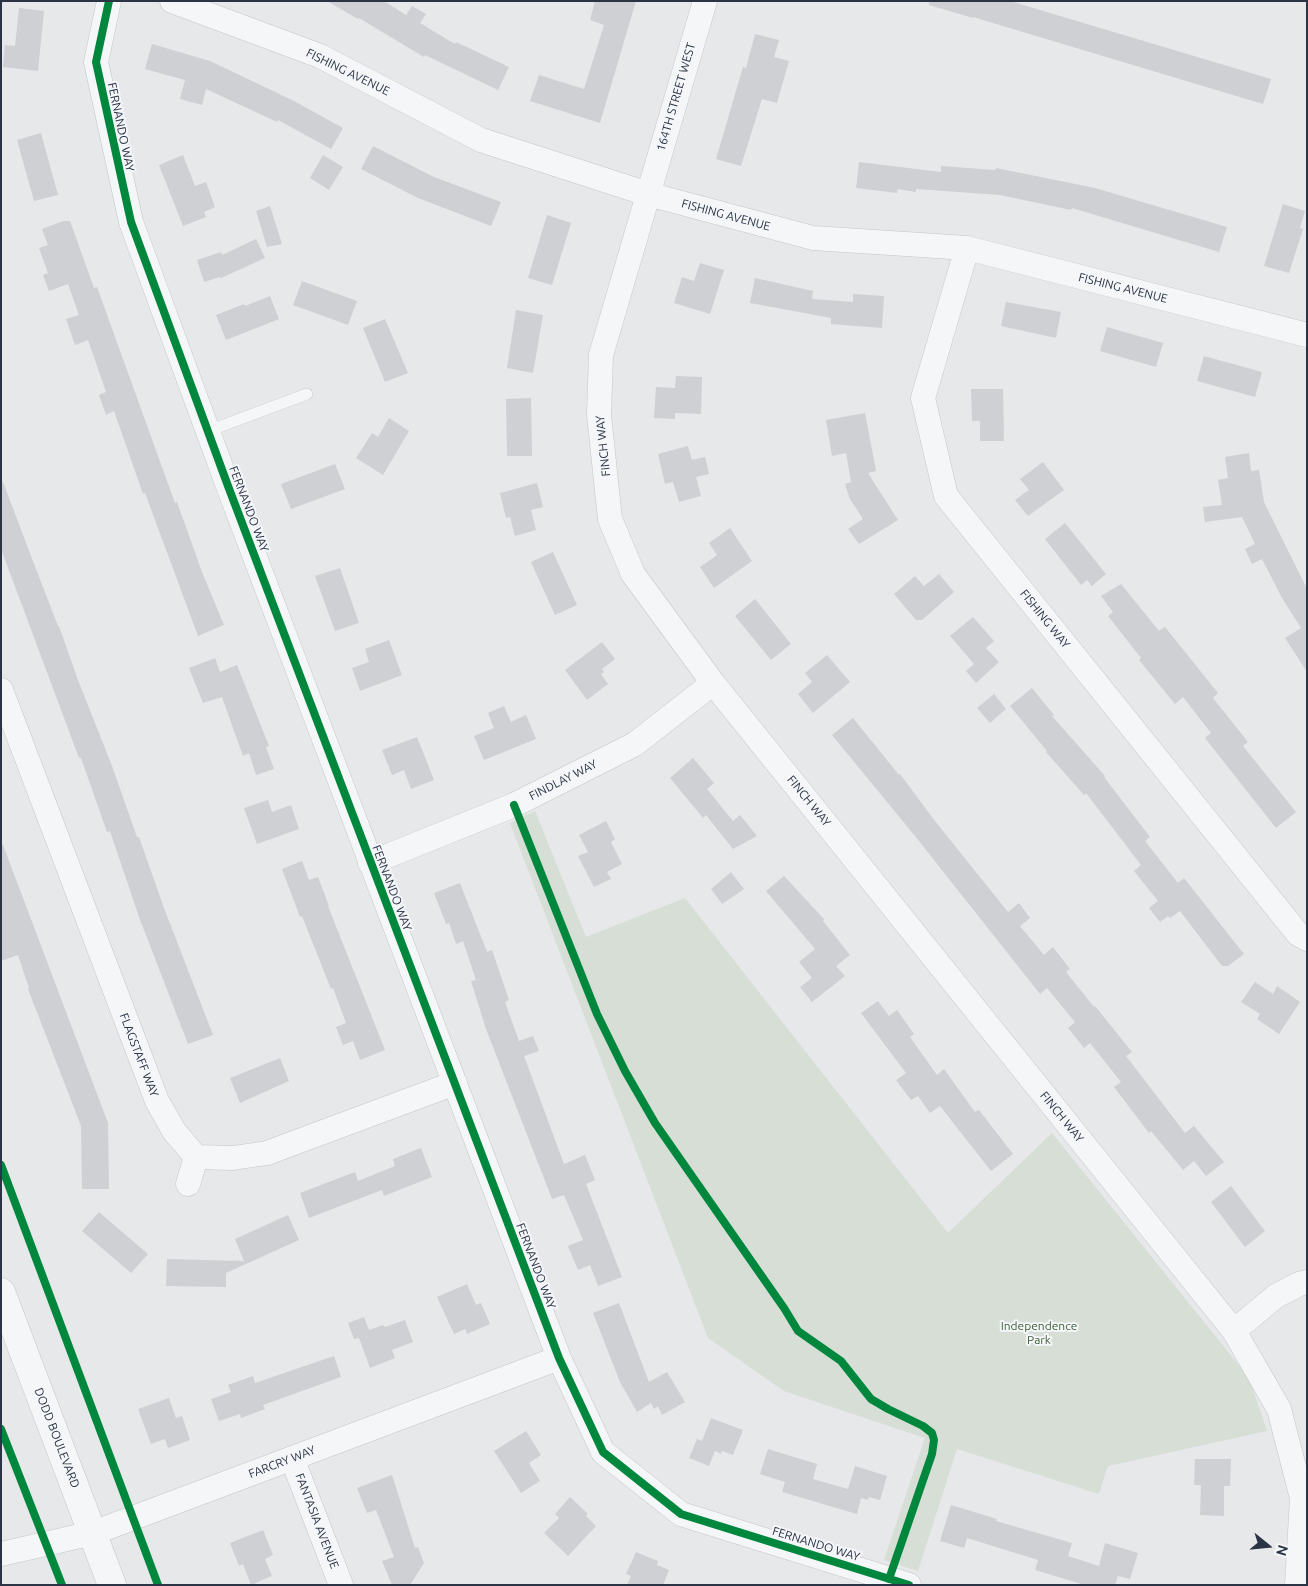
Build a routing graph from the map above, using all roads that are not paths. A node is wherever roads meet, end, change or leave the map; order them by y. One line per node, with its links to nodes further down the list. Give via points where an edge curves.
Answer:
1 (109, 1): 8 (street, FERNANDO WAY, via 96,62 130,222)
2 (172, 1): 4 (street, FISHING AVENUE, via 320,56 482,140)
3 (705, 1): 4 (street, 164TH STREET WEST)
4 (648, 194): 5 (street, FISHING AVENUE, via 813,238); 9 (street, FINCH WAY, via 601,355 599,415 610,519 633,574)
5 (967, 248): 6 (street, FISHING AVENUE); 12 (street, FISHING WAY, via 923,398 946,496 1298,934)
6 (1307, 335)
7 (307, 394): 8 (lane)
8 (208, 431): 11 (street, FERNANDO WAY)
9 (713, 683): 11 (street, FINDLAY WAY, via 635,744 514,805); 18 (street, FINCH WAY)
10 (1, 690): 14 (street, FLAGSTAFF WAY, via 157,1101 174,1131)
11 (370, 863): 13 (street, FERNANDO WAY)
12 (1307, 939)
13 (454, 1083): 14 (street, via 267,1153 232,1158); 19 (street, FERNANDO WAY)
14 (196, 1157): 15 (street)
15 (188, 1184)
16 (1307, 1282): 18 (street, via 1276,1296)
17 (1, 1292): 21 (street, DODD BOULEVARD)
18 (1234, 1331): 26 (street, FINCH WAY, via 1279,1409 1302,1498)
19 (559, 1358): 20 (street, FARCRY WAY); 25 (street, FERNANDO WAY, via 603,1452 681,1514)
20 (292, 1458): 21 (street, FARCRY WAY); 24 (street, FANTASIA AVENUE)
21 (93, 1534): 22 (street, FARCRY WAY); 23 (street, DODD BOULEVARD)
22 (1, 1554)
23 (112, 1585)
24 (341, 1585)
25 (909, 1585)
26 (1297, 1585)

